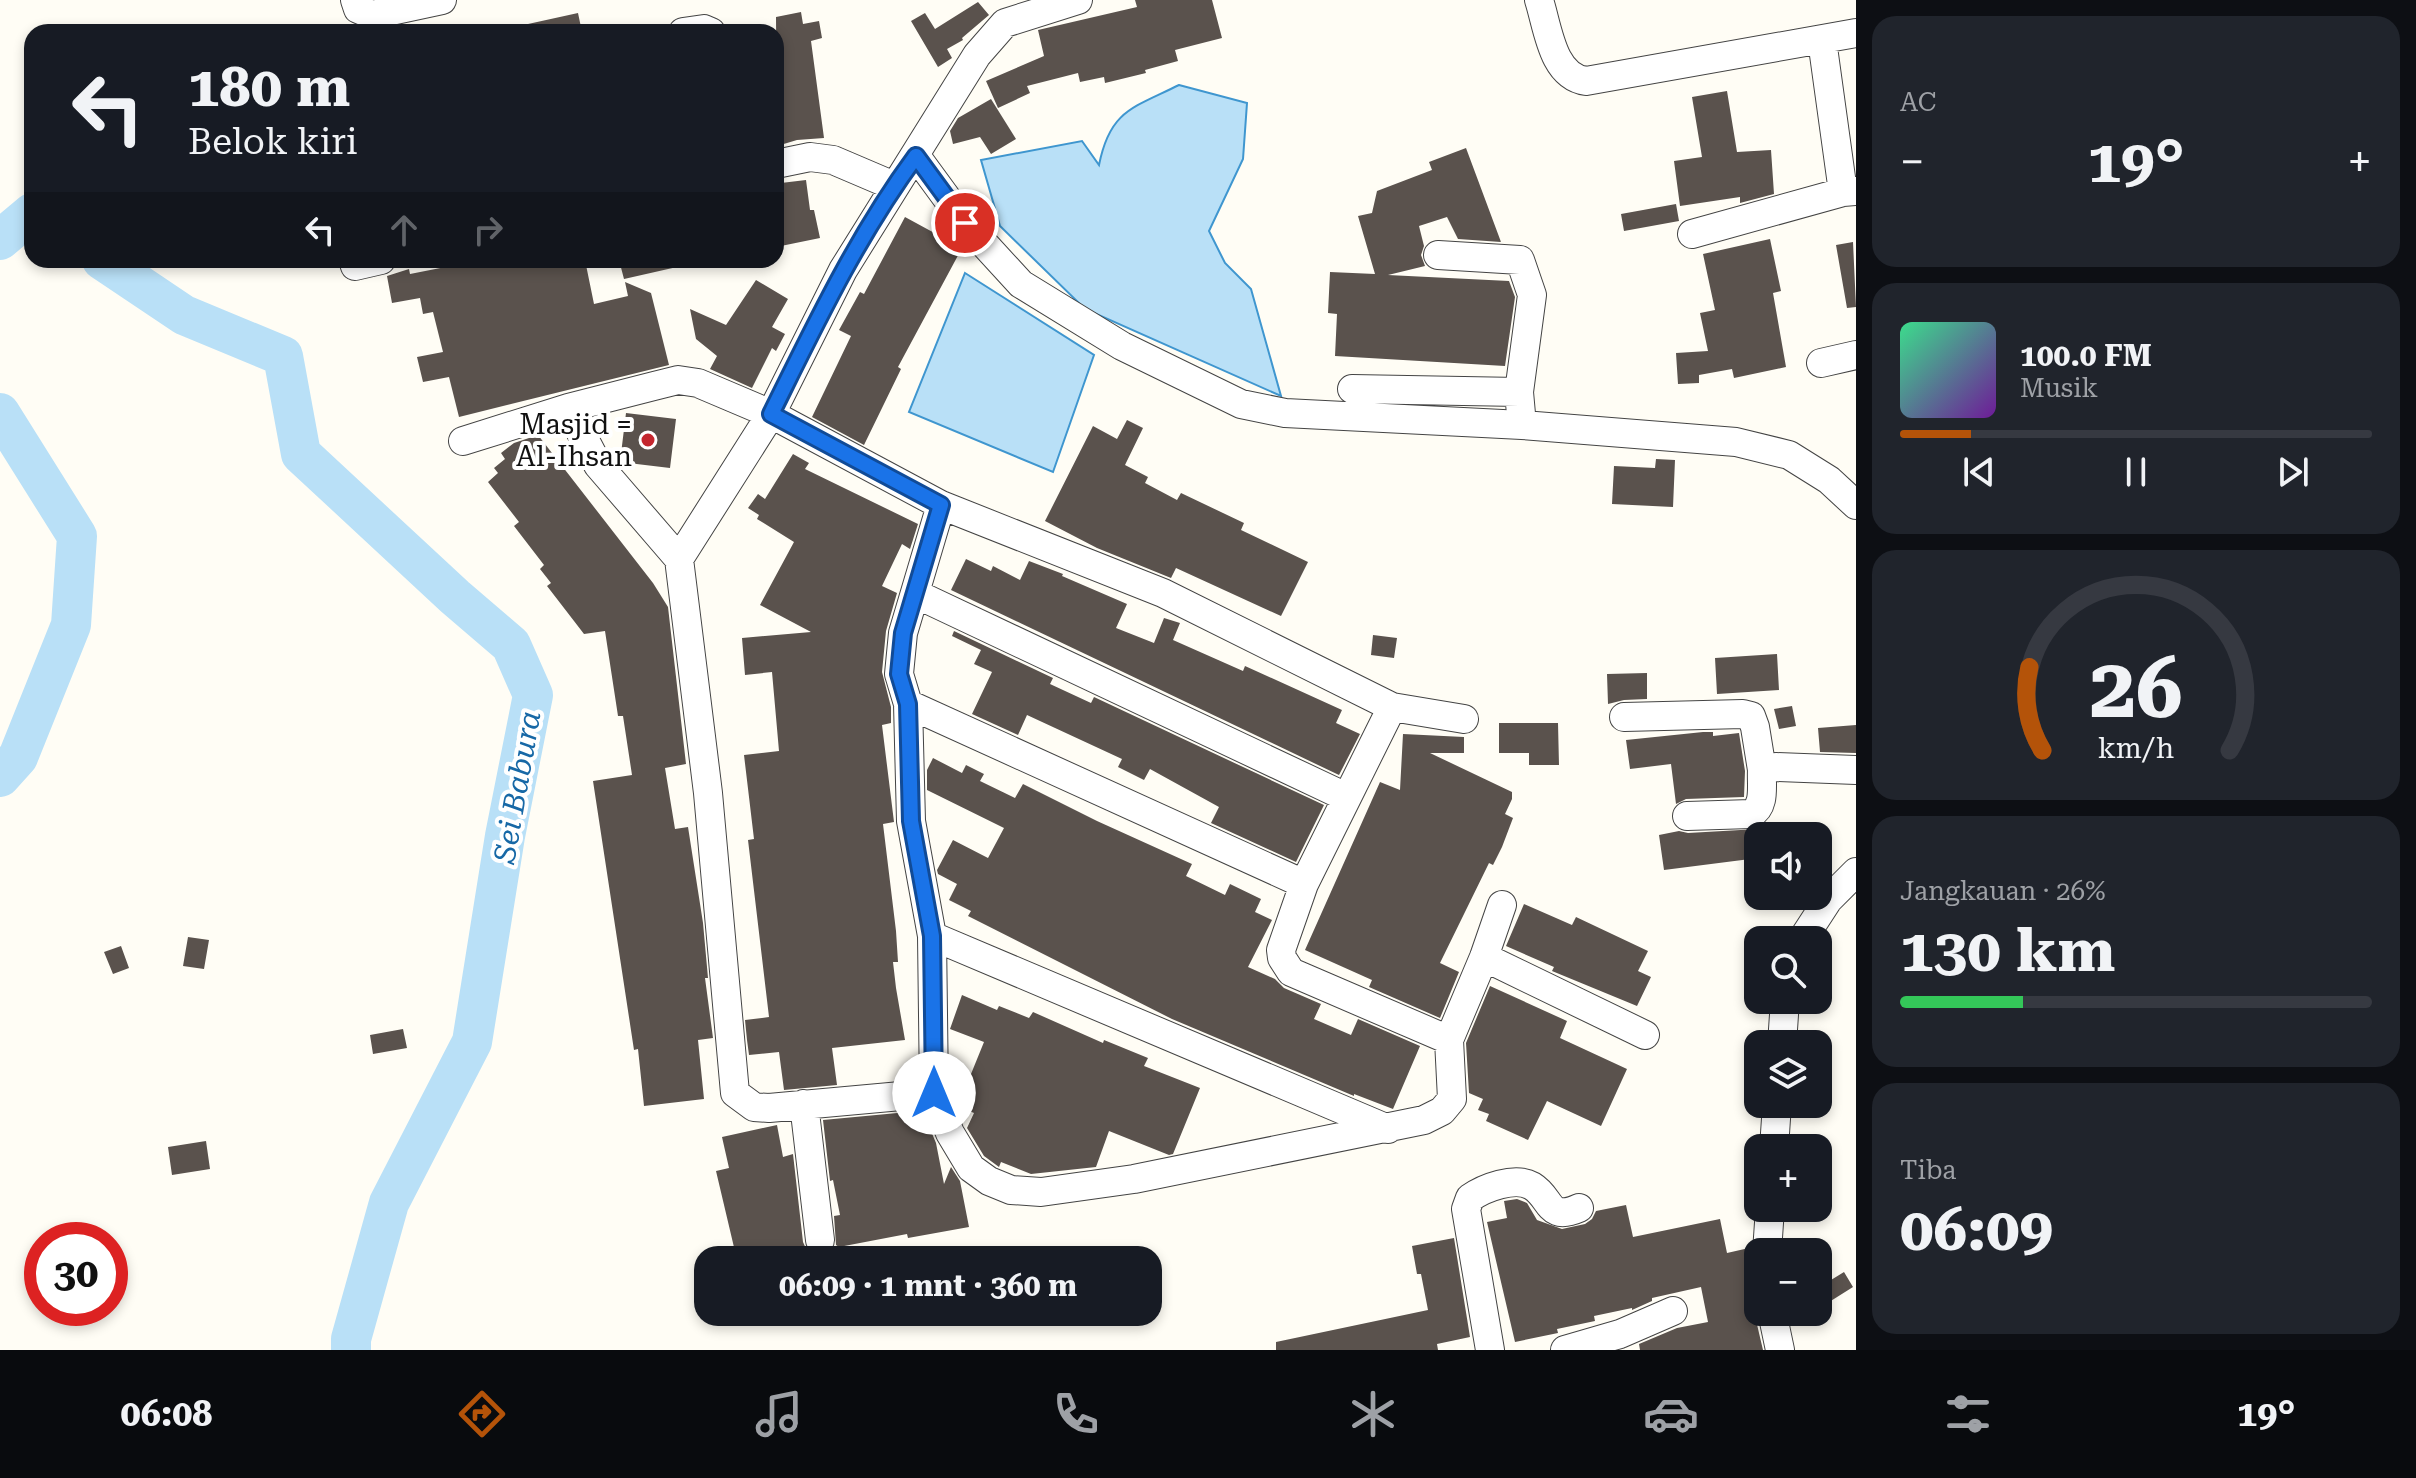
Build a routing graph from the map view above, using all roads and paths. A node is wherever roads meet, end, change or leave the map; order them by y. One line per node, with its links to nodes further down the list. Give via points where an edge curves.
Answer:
1 (355, 0): 2 (street, via 358,9 372,15)
2 (442, 0)
3 (1078, 0): 7 (street, via 1005,23 987,40)
4 (1539, 0): 6 (street, via 1562,68 1579,80)
5 (1856, 33): 6 (street)
6 (1822, 40): 10 (street)
7 (916, 156): 9 (street); 19 (street, via 965,223 1021,284 1122,346 1241,404 1285,413)
8 (784, 162): 9 (street, via 810,157 833,160)
9 (894, 186): 18 (street, via 843,270)
10 (1850, 192): 11 (street)
11 (1692, 234)
12 (1438, 255): 16 (street, via 1520,260 1532,295)
13 (1856, 355): 14 (street)
14 (1821, 363)
15 (1352, 389): 16 (street)
16 (1519, 392): 19 (street)
17 (568, 408): 18 (street, via 678,380 698,383); 20 (street); 23 (street, via 598,465)
18 (771, 414): 21 (street); 23 (street)
19 (1522, 425): 22 (street, via 1736,442 1789,455)
20 (463, 441)
21 (941, 505): 24 (street); 26 (street, via 1163,593)
22 (1856, 505)
23 (679, 559): 42 (street, via 708,793 735,1093 754,1107)
24 (916, 594): 25 (street, via 903,633 899,674); 31 (street)
25 (908, 704): 34 (street); 37 (street, via 911,821)
26 (1392, 707): 28 (street); 31 (street)
27 (1624, 717): 29 (street, via 1751,716)
28 (1464, 719)
29 (1762, 770): 30 (street); 32 (street, via 1758,810)
30 (1856, 770)
31 (1346, 797): 34 (street)
32 (1687, 816)
33 (1856, 872): 36 (street)
34 (1304, 884): 40 (street, via 1281,950 1286,967)
35 (1502, 905): 38 (street)
36 (1811, 926)
37 (932, 936): 41 (street); 43 (street)
38 (1484, 957): 39 (street); 40 (street)
39 (1645, 1035)
40 (1449, 1040): 43 (street, via 1448,1105 1424,1120)
41 (934, 1093): 42 (street); 43 (street, via 971,1168 1011,1190 1041,1192 1134,1179)
42 (804, 1104): 45 (street)
43 (1388, 1129)
44 (1579, 1208): 49 (street, via 1556,1211 1533,1186 1523,1183 1493,1185 1470,1198 1466,1209)
45 (820, 1240)
46 (1673, 1311): 48 (street)
47 (1775, 1326): 51 (street)
48 (1621, 1342): 50 (street)
49 (1490, 1350)
50 (1565, 1350)
51 (1780, 1350)

